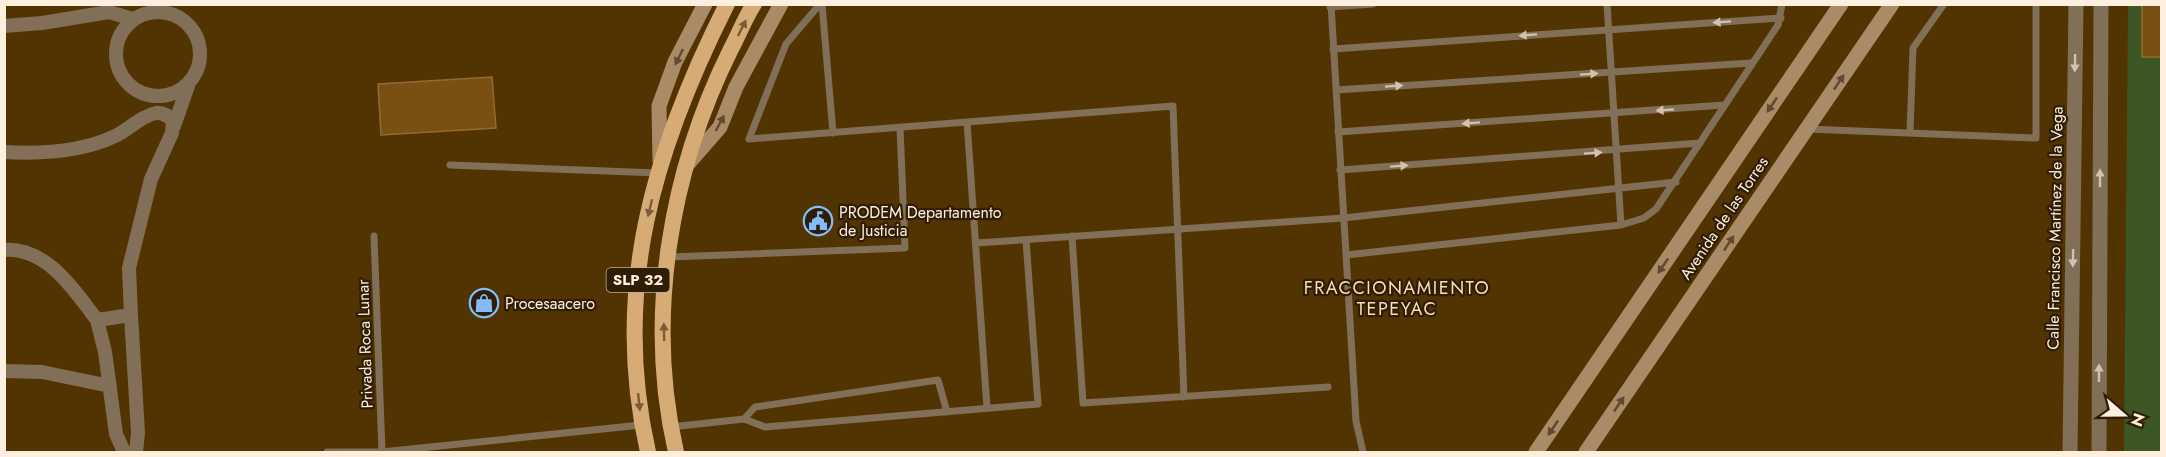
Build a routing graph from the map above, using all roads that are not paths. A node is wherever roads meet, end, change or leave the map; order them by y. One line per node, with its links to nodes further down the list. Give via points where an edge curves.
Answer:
1 (705, 4): 40 (main road, one-way to 40, via 658,106)
2 (727, 4): 40 (highway, SLP 32, via 694,70)
3 (754, 4): 41 (highway, SLP 32, one-way to 3, via 716,79)
4 (782, 4): 41 (main road, one-way to 4, via 720,127 736,87)
5 (821, 4): 34 (lane); 34 (lane, via 786,44 749,139)
6 (1373, 4): 15 (lane)
7 (1607, 4): 19 (lane)
8 (1782, 4): 16 (lane)
9 (1840, 4): 73 (main road, Avenida de las Torres, one-way to 73)
10 (1892, 4): 32 (main road, Avenida de las Torres, one-way to 10)
11 (1944, 4): 35 (lane, via 1914,48)
12 (2036, 4): 35 (lane, via 2036,138)
13 (2076, 4): 75 (street, Calle Francisco Martínez de la Vega, one-way to 75)
14 (2101, 4): 76 (street, one-way to 14)
15 (1331, 6): 20 (lane)
16 (1781, 18): 19 (lane, one-way to 19); 21 (lane)
17 (133, 20): 18 (street, via 109,12); 23 (street, via 153,11 173,13 190,25 200,43 200,64); 24 (street, via 120,35 116,55 121,75)
18 (4, 26)
19 (1608, 30): 20 (lane, one-way to 20); 22 (lane)
20 (1333, 49): 25 (lane)
21 (1751, 63): 22 (lane); 26 (lane)
22 (1611, 72): 25 (lane, one-way to 22); 27 (lane)
23 (190, 82): 24 (street, via 175,94 165,96); 30 (street)
24 (135, 90): 28 (street, via 148,102)
25 (1336, 90): 33 (lane)
26 (1724, 105): 27 (lane, one-way to 27); 36 (lane)
27 (1613, 114): 33 (lane, one-way to 33); 37 (lane)
28 (146, 117): 30 (street, via 155,113 167,115); 38 (street, via 115,136 85,146)
29 (968, 122): 31 (lane); 47 (lane, via 1173,106); 51 (lane)
30 (174, 126): 55 (street, via 151,179 131,258)
31 (900, 128): 34 (lane); 54 (lane, via 905,248)
32 (1807, 129): 35 (lane); 74 (main road, Avenida de las Torres, one-way to 32)
33 (1338, 132): 42 (lane)
34 (833, 133)
35 (1910, 133)
36 (1700, 143): 37 (lane); 43 (lane)
37 (1615, 151): 42 (lane, one-way to 37); 44 (lane)
38 (4, 152)
39 (450, 165): 40 (lane)
40 (659, 167): 64 (highway, SLP 32, one-way to 64, via 640,251 635,319)
41 (684, 168): 54 (highway, SLP 32)
42 (1340, 170): 45 (lane)
43 (1676, 182): 44 (lane); 46 (lane, via 1644,218)
44 (1617, 188): 45 (lane); 46 (lane)
45 (1343, 218): 47 (lane); 53 (lane)
46 (1621, 225): 53 (lane)
47 (1177, 230): 49 (lane); 60 (lane)
48 (374, 236): 66 (lane, Privada Roca Lunar)
49 (1072, 237): 50 (lane); 60 (lane, via 1083,404)
50 (1026, 240): 51 (lane); 61 (lane, via 1038,404)
51 (976, 243): 61 (lane)
52 (4, 250): 56 (street, via 34,255 74,290)
53 (1346, 255): 72 (lane, via 1356,421)
54 (667, 257): 65 (highway, SLP 32, one-way to 54, via 664,327)
55 (131, 315): 56 (street); 68 (street)
56 (97, 320): 58 (street)
57 (4, 371): 58 (street, via 42,372)
58 (110, 386): 67 (street, via 116,434)
59 (1328, 387): 60 (lane)
60 (1184, 396)
61 (987, 408): 62 (lane)
62 (947, 412): 63 (lane, via 765,427); 63 (lane, via 938,380 755,407)
63 (744, 419): 65 (lane)
64 (642, 425): 66 (lane); 70 (highway, SLP 32)
65 (670, 427): 71 (highway, SLP 32)
66 (382, 452): 69 (lane)
67 (124, 453)
68 (136, 453)
69 (327, 453)
70 (648, 453)
71 (676, 453)
72 (1363, 453)
73 (1536, 453)
74 (1586, 453)
75 (2070, 453)
76 (2099, 453)

